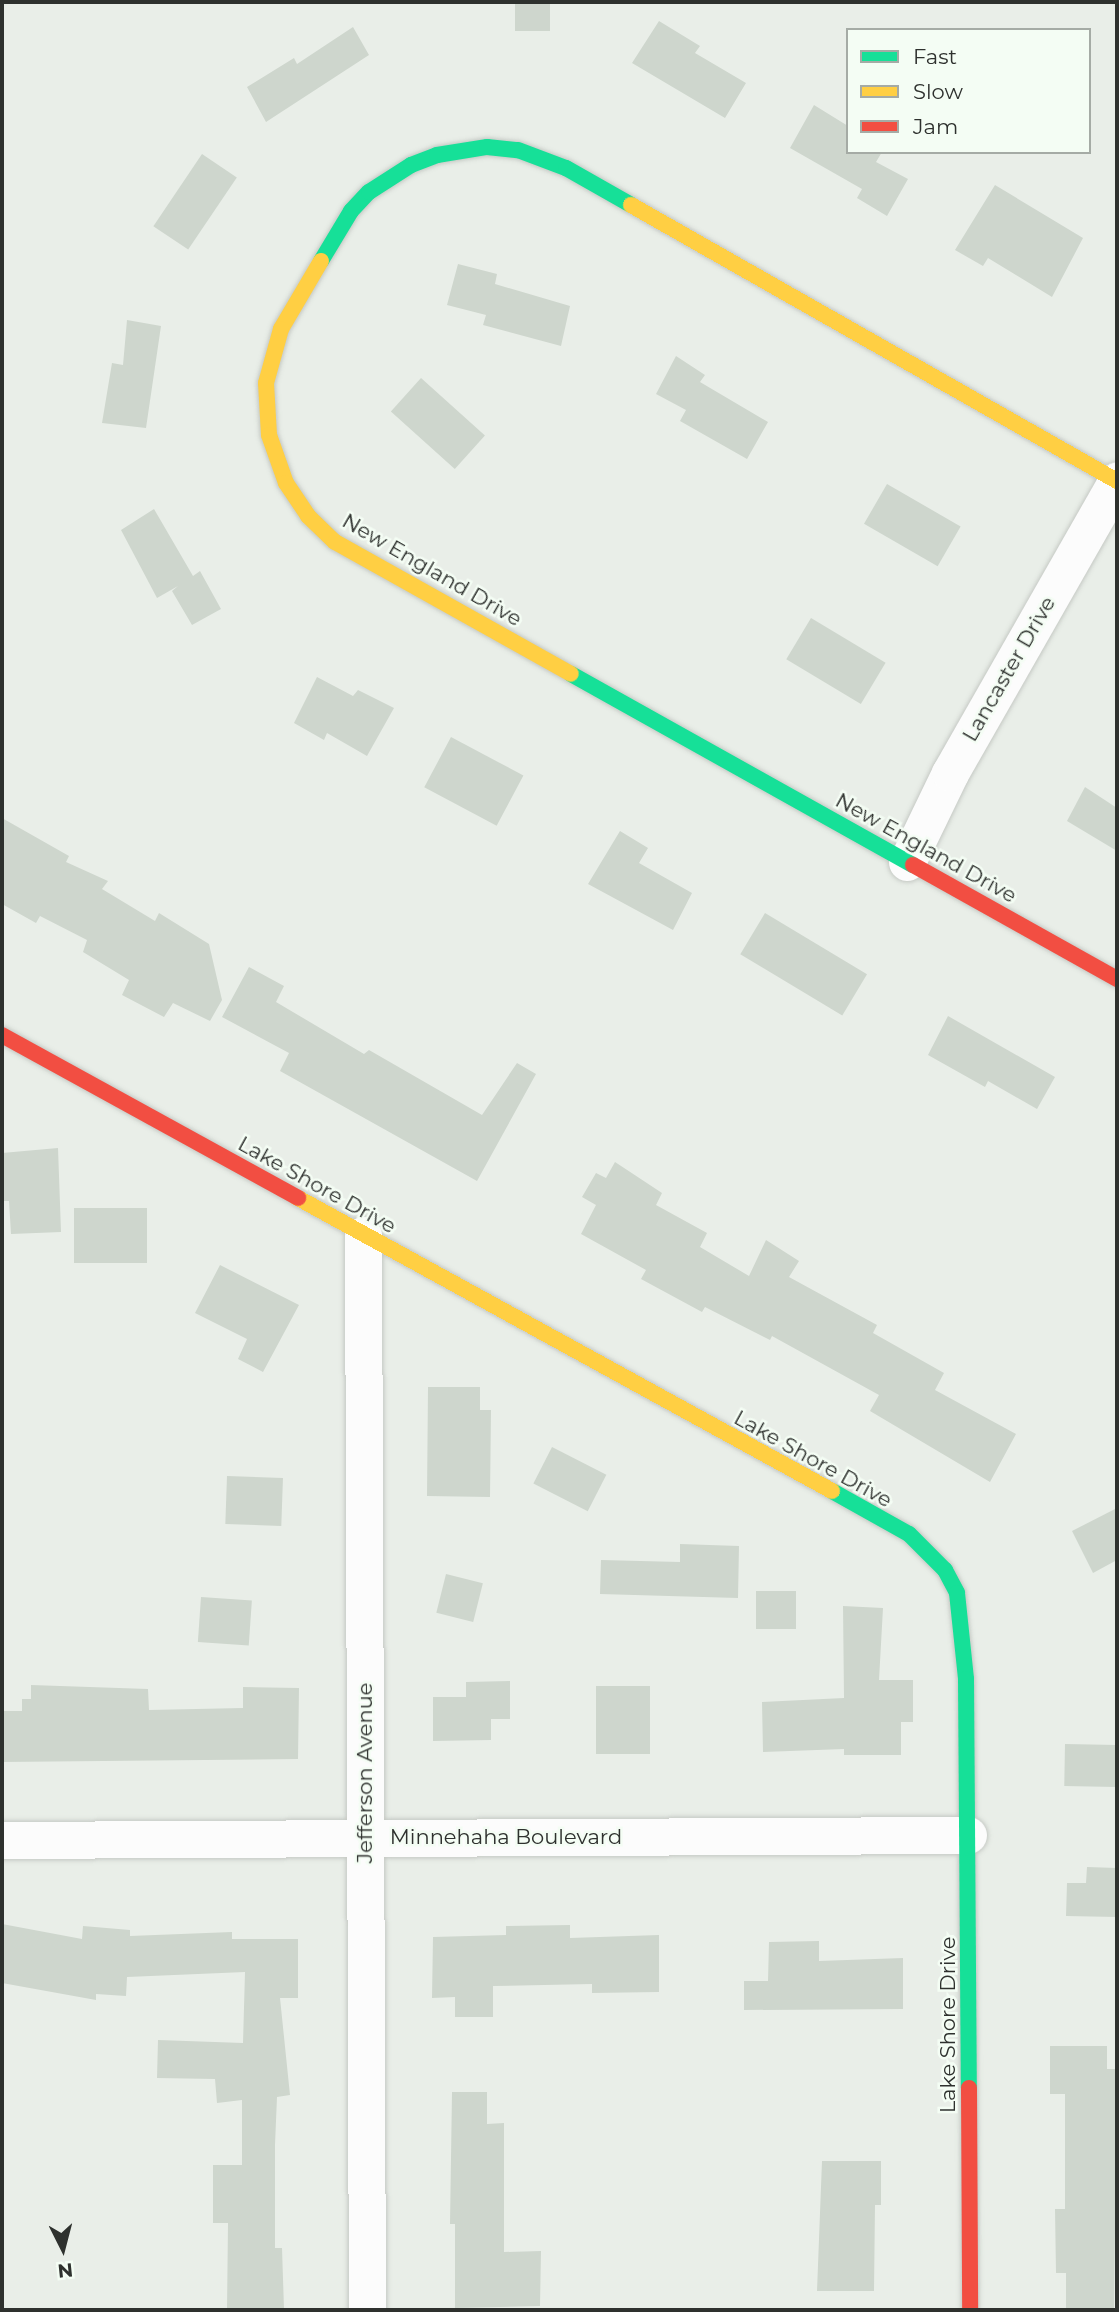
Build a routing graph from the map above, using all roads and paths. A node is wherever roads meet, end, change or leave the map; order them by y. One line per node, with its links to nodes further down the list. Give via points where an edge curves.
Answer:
1 (1117, 481): 2 (street, Lancaster Drive, via 950,773); 2 (street, New England Drive, via 566,168 518,150 487,147 437,155 379,185 351,211 281,329 266,383 269,435 286,483 308,516 335,542)
2 (907, 862): 3 (street, New England Drive)
3 (1117, 979)
4 (2, 1035): 5 (street, Lake Shore Drive)
5 (363, 1235): 6 (street, Lake Shore Drive, via 909,1534 929,1550 957,1593 966,1679); 7 (street, Jefferson Avenue)
6 (968, 1835): 7 (street, Minnehaha Boulevard); 10 (street, Lake Shore Drive)
7 (365, 1838): 8 (street, Minnehaha Boulevard); 9 (street, Jefferson Avenue)
8 (2, 1840)
9 (367, 2310)
10 (970, 2310)

